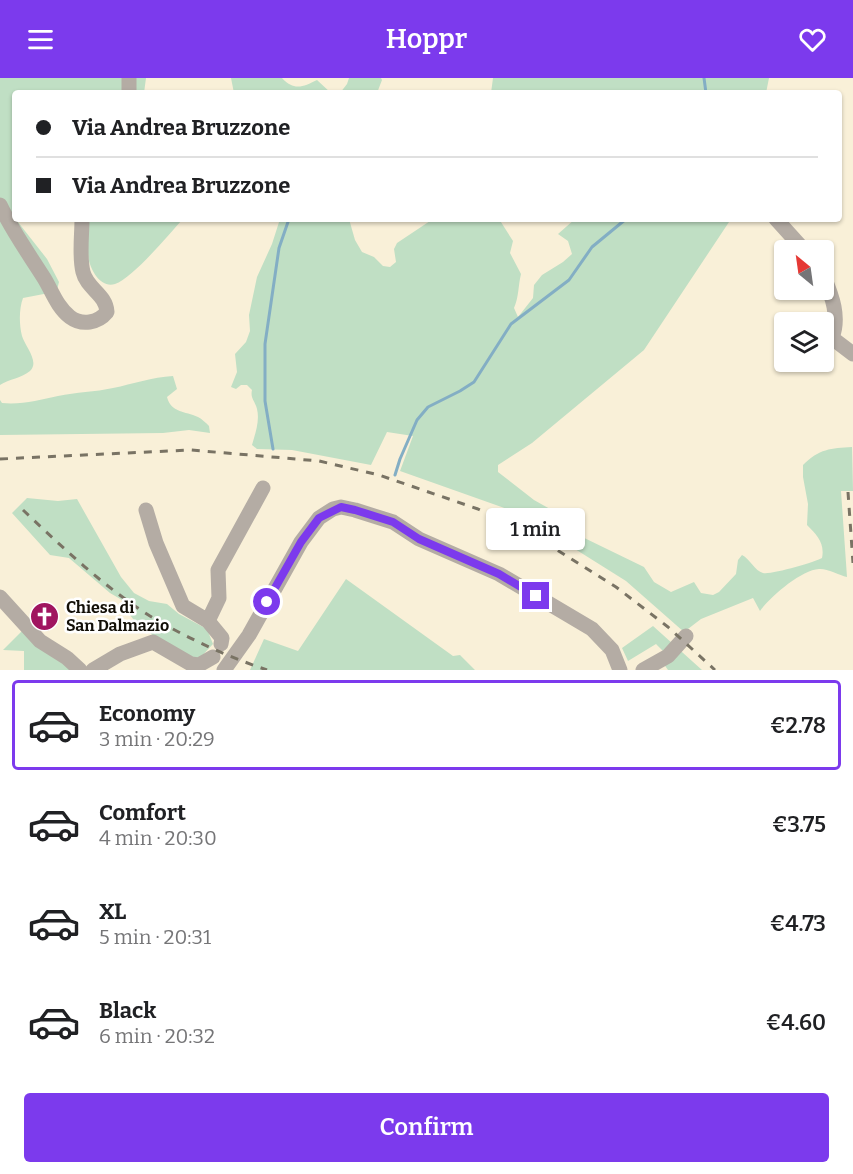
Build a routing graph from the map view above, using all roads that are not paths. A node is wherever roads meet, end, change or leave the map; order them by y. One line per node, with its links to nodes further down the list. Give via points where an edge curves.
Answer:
1 (0, 205): 2 (street, via 61,309 70,318 93,322 107,312 106,304 82,272)
2 (82, 222)
3 (779, 222): 4 (street)
4 (795, 240)
5 (832, 300): 6 (street, via 836,323 832,338)
6 (853, 354)
7 (263, 488): 10 (street, via 218,570 219,598)
8 (146, 510): 10 (street, via 183,606)
9 (0, 597): 14 (street, via 40,641)
10 (208, 621): 12 (street, via 222,638)
11 (686, 636): 18 (street, via 668,656)
12 (221, 644)
13 (213, 657): 15 (street, via 199,665 191,664 153,642 120,654)
14 (80, 670)
15 (93, 670)
16 (224, 670): 17 (street, via 249,635 301,542 319,518 341,507 393,522 419,539 499,574 592,629 612,650)
17 (621, 670)
18 (643, 670)

